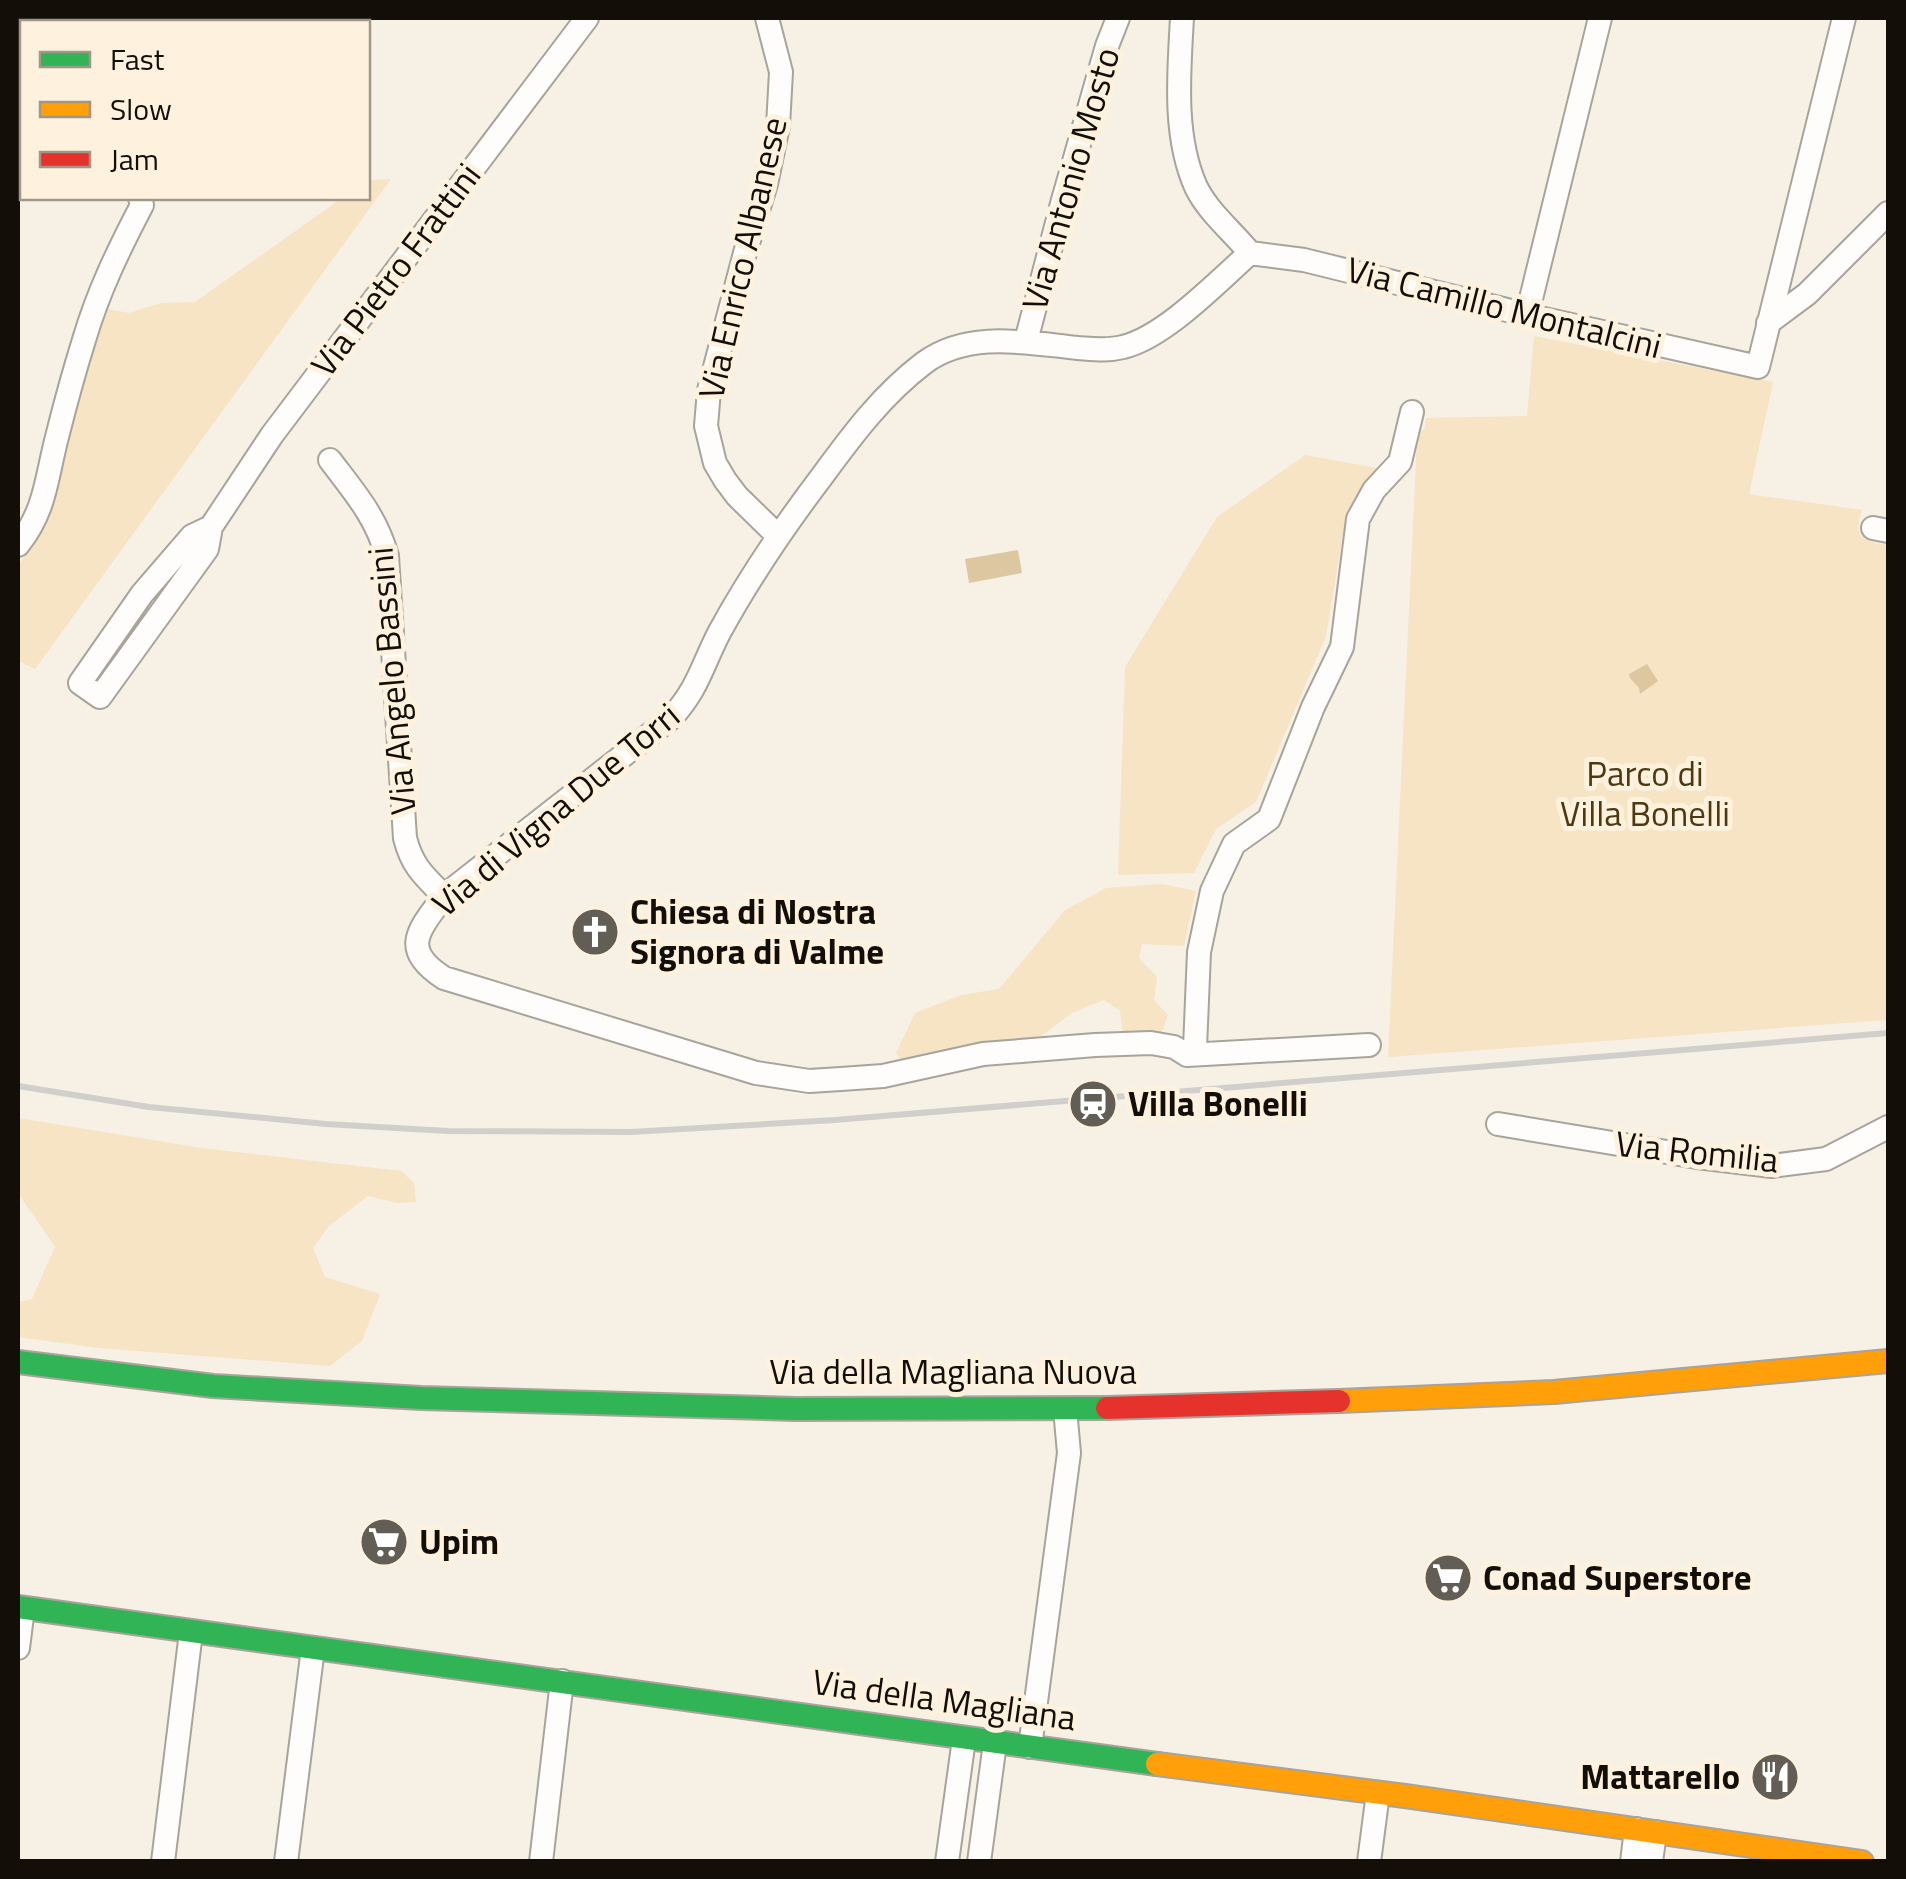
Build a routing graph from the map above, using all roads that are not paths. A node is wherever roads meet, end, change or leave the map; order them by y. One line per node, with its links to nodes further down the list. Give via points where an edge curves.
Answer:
1 (587, 18): 15 (street, Via Pietro Frattini, via 272,436)
2 (767, 18): 16 (street, Via Enrico Albanese, via 782,72 778,126 709,390 706,426 726,480)
3 (1118, 18): 12 (street, Via Antonio Mosto)
4 (1182, 18): 9 (street, via 1181,124 1190,167 1206,204)
5 (1600, 18): 10 (street)
6 (1844, 18): 11 (street)
7 (141, 200): 17 (street, via 84,337 42,503)
8 (1888, 213): 11 (street)
9 (1250, 254): 10 (street, Via Camillo Montalcini, via 1304,260); 12 (street, Via di Vigna Due Torri, via 1155,334 1128,346 1100,350)
10 (1527, 315): 11 (street, Via Camillo Montalcini, via 1758,367)
11 (1768, 323)
12 (1026, 342): 16 (street, Via di Vigna Due Torri, via 962,346 926,362 880,402)
13 (1412, 412): 20 (street, via 1400,462 1358,519 1342,647 1268,819 1234,844 1212,891)
14 (330, 460): 18 (street, Via Angelo Bassini, via 381,533 405,838 410,858)
15 (211, 527): 15 (street, Via Pietro Frattini, via 192,536 142,594 80,683 100,697 206,549)
16 (778, 536): 18 (street, Via di Vigna Due Torri, via 693,692 671,718)
17 (18, 545)
18 (444, 896): 20 (street, Via di Vigna Due Torri, via 420,928 416,950 444,978 756,1073 809,1081 884,1076 983,1054 1151,1043)
19 (1369, 1046): 20 (street, Via di Vigna Due Torri)
20 (1188, 1055)
21 (1498, 1124): 22 (street, Via Romilia, via 1772,1166 1826,1159)
22 (1888, 1127)
23 (1888, 1361): 25 (main road, Via della Magliana Nuova, via 1554,1392)
24 (18, 1362): 25 (main road, Via della Magliana Nuova, via 213,1386 421,1398)
25 (1065, 1409): 33 (street, via 1069,1453)
26 (20, 1608): 27 (main road, Via della Magliana); 28 (street)
27 (191, 1632): 29 (main road, Via della Magliana); 37 (street)
28 (18, 1648)
29 (313, 1648): 30 (main road, Via della Magliana); 38 (street)
30 (562, 1682): 31 (main road, Via della Magliana); 39 (street)
31 (964, 1739): 32 (main road, Via della Magliana); 40 (street)
32 (995, 1743): 33 (main road, Via della Magliana); 41 (street)
33 (1030, 1747): 34 (main road, Via della Magliana)
34 (1378, 1793): 35 (main road, Via della Magliana); 42 (street)
35 (1646, 1830): 36 (main road, Via della Magliana); 43 (street); 44 (street)
36 (1776, 1856): 45 (main road, Via della Magliana)
37 (163, 1862)
38 (286, 1862)
39 (541, 1862)
40 (947, 1862)
41 (979, 1862)
42 (1369, 1862)
43 (1632, 1862)
44 (1652, 1862)
45 (1862, 1862)

